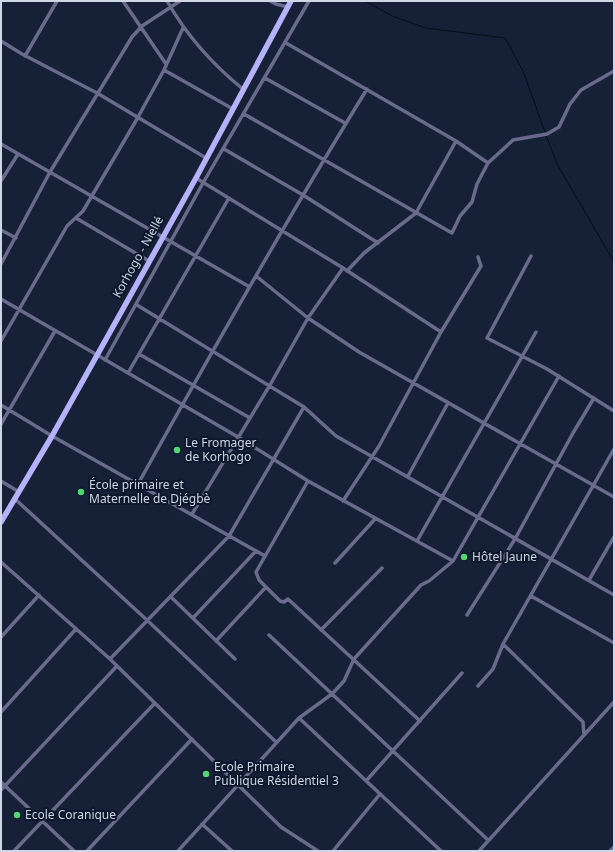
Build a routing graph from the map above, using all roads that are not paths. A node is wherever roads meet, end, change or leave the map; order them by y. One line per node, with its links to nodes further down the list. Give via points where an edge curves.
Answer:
1 (57, 1): 14 (street)
2 (123, 1): 10 (street)
3 (167, 1): 8 (street)
4 (180, 1): 8 (street)
5 (270, 1): 9 (street)
6 (292, 1): 9 (main road, Korhogo - Niellé)
7 (309, 1): 13 (street)
8 (170, 7): 10 (street); 11 (street)
9 (288, 7): 20 (main road, Korhogo - Niellé)
10 (142, 26): 15 (street); 21 (street)
11 (184, 28): 15 (street); 20 (street, via 222,73)
12 (1, 41): 14 (street)
13 (286, 43): 18 (street); 19 (street)
14 (25, 56): 21 (street)
15 (166, 64): 16 (street)
16 (164, 70): 22 (street); 24 (street)
17 (614, 71): 32 (street, via 582,90 570,104 559,127 547,134 514,140)
18 (265, 78): 23 (street); 25 (street)
19 (366, 88): 25 (street); 26 (street)
20 (244, 90): 22 (main road, Korhogo - Niellé)
21 (97, 93): 24 (street); 33 (street)
22 (233, 109): 30 (main road, Korhogo - Niellé)
23 (244, 114): 28 (street); 31 (street)
24 (137, 119): 30 (street); 38 (street)
25 (346, 123): 31 (street)
26 (456, 141): 32 (street); 40 (street)
27 (1, 144): 29 (street)
28 (224, 149): 36 (street); 37 (street)
29 (18, 154): 33 (street); 35 (street)
30 (206, 158): 34 (main road, Korhogo - Niellé)
31 (322, 159): 37 (street); 40 (street)
32 (488, 164): 40 (street, via 477,184 472,202 460,216 452,233)
33 (50, 172): 38 (street); 45 (street)
34 (196, 178): 36 (street); 44 (main road, Korhogo - Niellé)
35 (1, 181)
36 (203, 183): 39 (street); 46 (street)
37 (303, 195): 43 (street); 47 (street)
38 (91, 196): 41 (street, via 83,212); 44 (street)
39 (228, 198): 43 (street); 48 (street)
40 (416, 213): 47 (street)
41 (76, 218): 51 (street); 59 (street, via 67,226)
42 (1, 230): 45 (street)
43 (282, 230): 53 (street); 55 (street)
44 (162, 236): 46 (street); 51 (main road, Korhogo - Niellé)
45 (16, 238): 52 (street)
46 (171, 242): 48 (street); 58 (street)
47 (378, 243): 54 (street)
48 (195, 255): 56 (street); 60 (street)
49 (531, 256): 69 (street, via 487,338)
50 (478, 257): 63 (street, via 481,266)
51 (148, 261): 68 (main road, Korhogo - Niellé)
52 (1, 264)
53 (343, 268): 54 (street); 61 (street)
54 (347, 271): 63 (street)
55 (256, 276): 56 (street); 61 (street)
56 (248, 286): 66 (street)
57 (1, 299): 59 (street)
58 (137, 305): 60 (street); 70 (street)
59 (19, 310): 62 (street); 65 (street)
60 (158, 318): 66 (street); 67 (street)
61 (308, 318): 73 (street); 75 (street)
62 (56, 331): 68 (street); 81 (street)
63 (441, 332): 73 (street)
64 (536, 332): 69 (street)
65 (1, 341)
66 (212, 351): 74 (street); 75 (street)
67 (138, 354): 71 (street); 74 (street)
68 (96, 355): 70 (street); 86 (main road, Korhogo - Niellé)
69 (522, 356): 72 (street); 85 (street)
70 (105, 360): 71 (street)
71 (128, 373): 79 (street)
72 (559, 376): 76 (street); 88 (street)
73 (412, 384): 77 (street); 90 (street)
74 (193, 385): 79 (street); 83 (street)
75 (270, 385): 80 (street); 83 (street)
76 (594, 398): 82 (street); 92 (street)
77 (448, 403): 85 (street); 93 (street)
78 (1, 405): 81 (street)
79 (181, 405): 87 (street); 96 (street)
80 (304, 407): 90 (street, via 336,436); 91 (street)
81 (10, 410): 84 (street); 86 (street)
82 (614, 411)
83 (250, 418): 87 (street)
84 (1, 424)
85 (484, 424): 88 (street); 99 (street)
86 (52, 436): 96 (street); 98 (main road, Korhogo - Niellé)
87 (238, 437): 91 (street); 103 (street)
88 (522, 444): 92 (street); 104 (street)
89 (614, 450): 97 (street)
90 (372, 455): 93 (street); 102 (street)
91 (274, 459): 95 (street); 107 (street)
92 (556, 463): 97 (street); 109 (street)
93 (408, 476): 99 (street)
94 (1, 481): 98 (street)
95 (308, 481): 102 (street); 112 (street)
96 (138, 484): 103 (street)
97 (594, 485): 100 (street); 113 (street)
98 (19, 492): 101 (main road, Korhogo - Niellé)
99 (443, 496): 104 (street); 110 (street)
100 (614, 497)
101 (15, 499): 106 (main road, Korhogo - Niellé); 126 (street)
102 (343, 500): 105 (street)
103 (192, 514): 107 (street)
104 (478, 516): 109 (street); 114 (street)
105 (374, 519): 110 (street); 116 (street)
106 (1, 522)
107 (229, 536): 111 (street); 123 (street)
108 (614, 537): 118 (street)
109 (515, 539): 113 (street); 124 (street)
110 (417, 541): 114 (street)
111 (256, 551): 112 (street); 125 (street)
112 (265, 556): 119 (street, via 256,572)
113 (553, 559): 118 (street); 122 (street)
114 (453, 561): 136 (street, via 421,585)
115 (1, 562): 120 (street)
116 (335, 563)
117 (382, 568): 128 (street)
118 (589, 580): 121 (street)
119 (266, 587): 128 (street, via 280,601 284,602 288,598); 131 (street)
120 (39, 595): 127 (street); 130 (street)
121 (614, 595)
122 (532, 596): 132 (street); 133 (street)
123 (171, 597): 125 (street); 126 (street)
124 (467, 615)
125 (193, 618): 131 (street)
126 (148, 621): 134 (street); 148 (street)
127 (76, 629): 134 (street); 143 (street)
128 (322, 630): 136 (street)
129 (269, 635): 140 (street)
130 (1, 637)
131 (216, 641): 135 (street)
132 (614, 643)
133 (503, 644): 139 (street, via 492,669); 146 (street, via 583,722)
134 (110, 659): 137 (street)
135 (235, 659)
136 (354, 659): 140 (street, via 344,681); 145 (street)
137 (117, 666): 142 (street); 153 (street)
138 (462, 673): 145 (street)
139 (478, 686)
140 (332, 694): 144 (street); 149 (street)
141 (614, 702): 146 (street)
142 (155, 703): 147 (street); 156 (street)
143 (1, 712)
144 (299, 718): 148 (street); 150 (street)
145 (420, 720): 149 (street)
146 (584, 735): 158 (street)
147 (192, 739): 152 (street); 162 (street)
148 (276, 742): 152 (street)
149 (393, 750): 150 (street); 158 (street)
150 (366, 781): 155 (street)
151 (1, 782): 153 (street)
152 (238, 784): 157 (street); 165 (street, via 281,827)
153 (5, 786): 154 (street); 156 (street)
154 (1, 790)
155 (380, 794): 166 (street); 167 (street)
156 (42, 821): 160 (street); 161 (street)
157 (202, 824): 163 (street); 164 (street)
158 (488, 840): 168 (street)
159 (614, 847): 169 (street)
160 (14, 851)
161 (74, 851)
162 (87, 851)
163 (178, 851)
164 (232, 851)
165 (318, 851)
166 (333, 851)
167 (441, 851)
168 (479, 851)
169 (610, 851)

